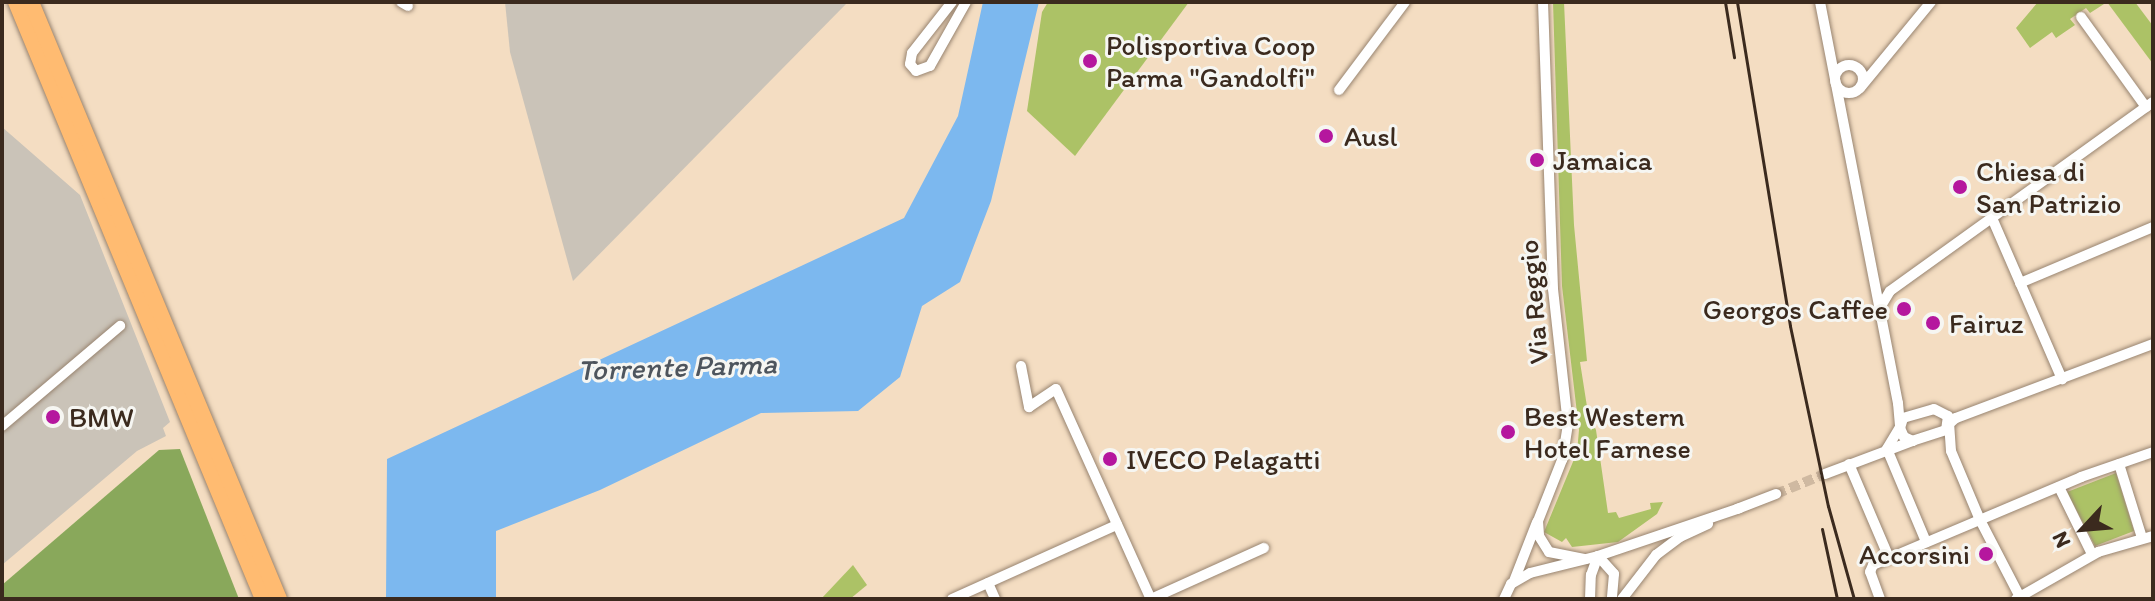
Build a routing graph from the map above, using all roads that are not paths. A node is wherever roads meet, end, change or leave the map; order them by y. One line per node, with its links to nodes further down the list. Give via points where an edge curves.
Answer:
1 (6, 2): 21 (highway, via 56,119)
2 (16, 2): 21 (highway)
3 (31, 2): 18 (highway)
4 (41, 2): 18 (highway, via 64,61)
5 (952, 2): 6 (street, via 912,53 910,64 916,71 930,66)
6 (966, 2)
7 (1405, 2): 17 (street)
8 (1543, 2): 50 (street, Via Reggio, via 1553,289 1568,428 1561,464)
9 (1820, 2): 12 (street)
10 (1931, 2): 13 (street)
11 (2081, 17): 19 (street)
12 (1829, 48): 14 (street); 15 (street)
13 (1883, 61): 14 (street); 16 (street)
14 (1851, 66): 15 (street, via 1840,70); 16 (street, via 1862,74)
15 (1836, 81): 16 (street, via 1844,92); 20 (street)
16 (1858, 89): 20 (street, via 1847,101)
17 (1339, 90)
18 (72, 101): 33 (highway)
19 (2150, 105): 22 (street)
20 (1843, 125): 25 (street)
21 (81, 159): 33 (highway)
22 (1992, 218): 24 (street); 26 (street)
23 (2153, 227): 24 (street)
24 (2020, 283): 31 (street)
25 (1876, 284): 26 (street, via 1883,293); 27 (street)
26 (1890, 291): 27 (street)
27 (1881, 312): 36 (street)
28 (120, 326): 37 (street)
29 (2153, 344): 31 (street)
30 (1021, 366): 51 (street, via 1029,407 1056,389)
31 (2062, 379): 35 (street)
32 (1905, 392): 34 (street, via 1905,406)
33 (189, 400): 62 (highway); 63 (highway)
34 (1915, 415): 35 (street, via 1939,409); 36 (street, via 1903,418)
35 (1949, 424): 38 (street, via 1942,433); 41 (street)
36 (1900, 425): 39 (street, via 1904,437); 40 (street)
37 (2, 426)
38 (1932, 434): 39 (street); 41 (street)
39 (1913, 441): 40 (street)
40 (1887, 449): 43 (street); 53 (street)
41 (1951, 451): 49 (street)
42 (2153, 452): 44 (street)
43 (1849, 464): 45 (street); 57 (street)
44 (2119, 464): 46 (street); 52 (street)
45 (1825, 474)
46 (2059, 487): 49 (street); 55 (street)
47 (1776, 494): 48 (street)
48 (1740, 508): 56 (street); 70 (street, via 1667,547)
49 (1980, 520): 53 (street); 61 (street)
50 (1538, 521): 58 (street, via 1546,550); 59 (street, Via Reggio)
51 (1117, 525): 60 (street); 66 (street)
52 (2147, 537): 55 (street)
53 (1926, 542): 57 (street)
54 (1264, 548): 66 (street)
55 (2092, 554): 61 (street)
56 (1598, 556): 58 (street); 68 (street); 69 (street, via 1614,574)
57 (1889, 558): 71 (street, via 1870,572)
58 (1585, 559): 59 (street)
59 (1514, 581): 67 (street, Via Reggio)
60 (988, 583): 64 (street); 65 (street)
61 (2019, 598)
62 (263, 599)
63 (279, 599)
64 (952, 599)
65 (995, 599)
66 (1151, 599)
67 (1504, 599)
68 (1590, 599)
69 (1612, 599)
70 (1622, 599)
71 (1880, 599)

